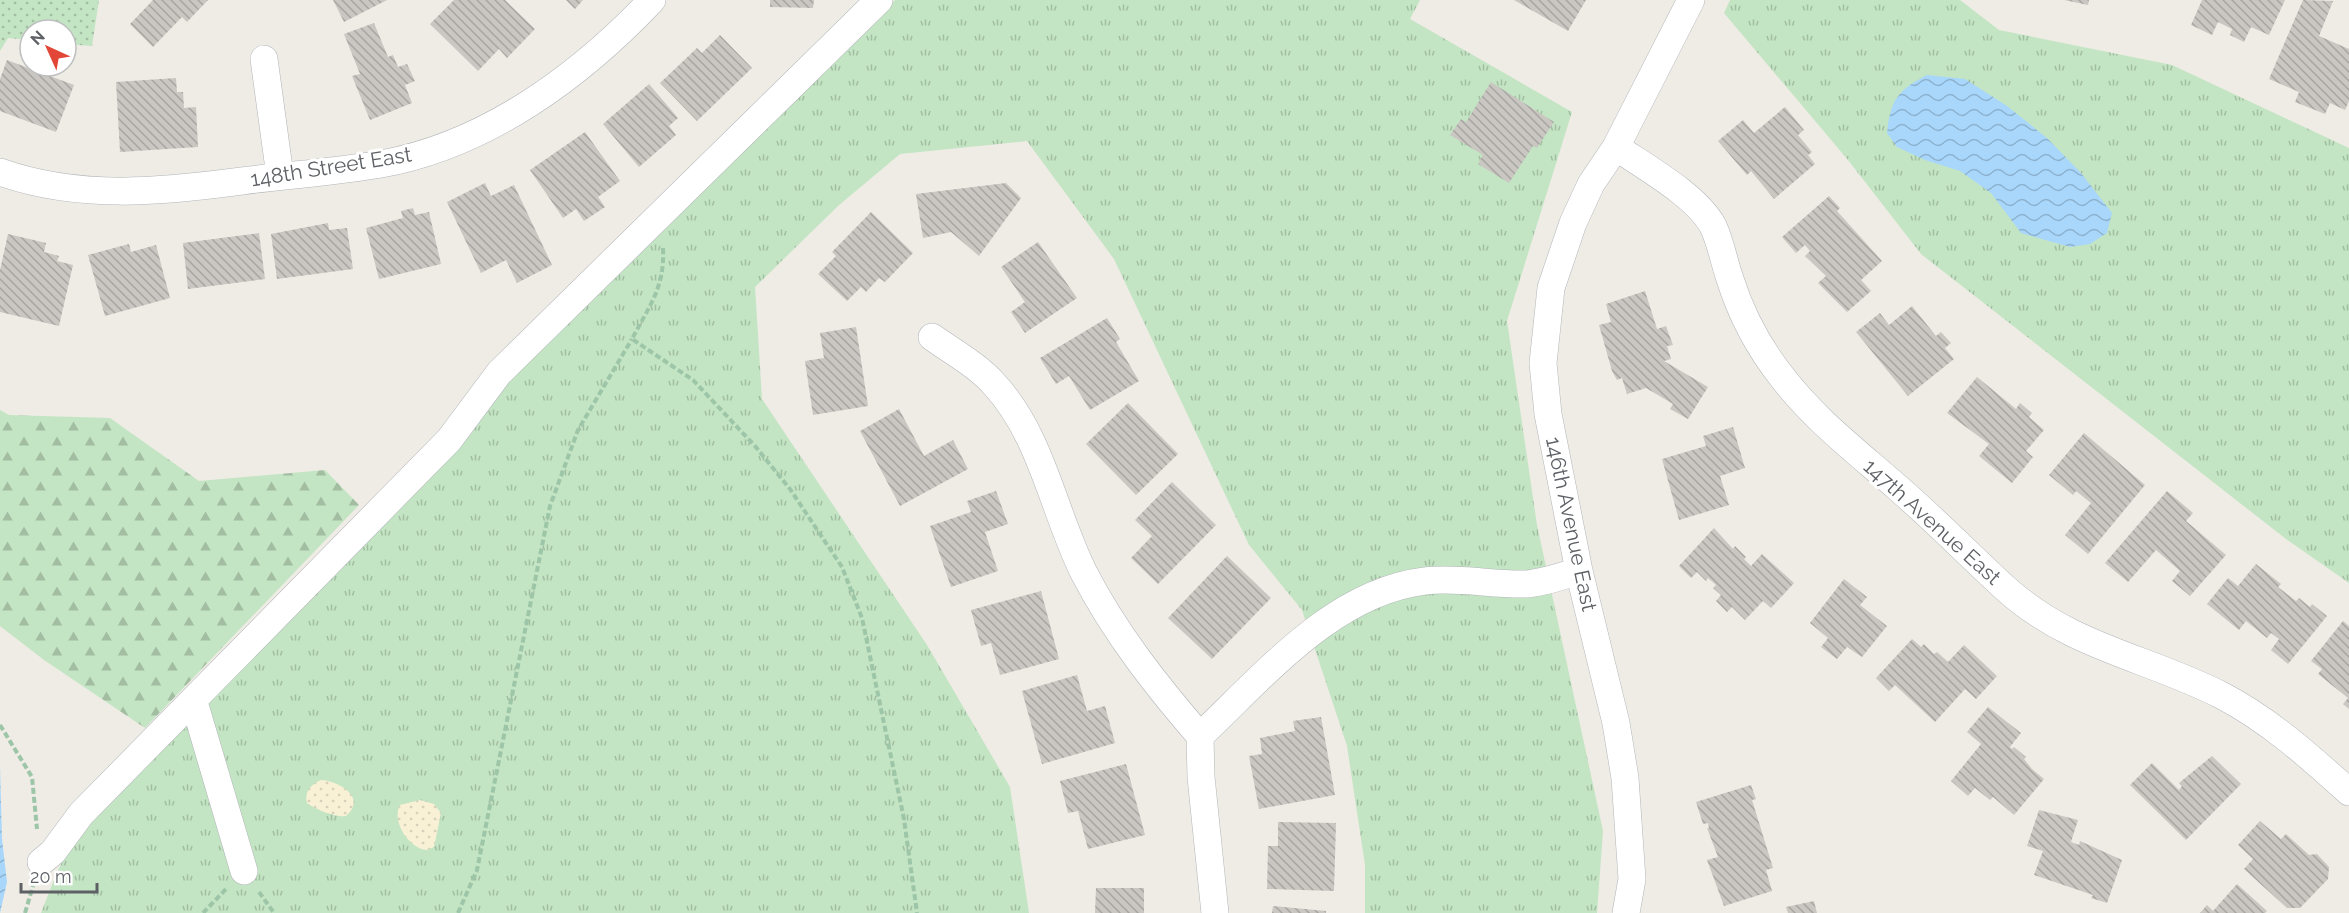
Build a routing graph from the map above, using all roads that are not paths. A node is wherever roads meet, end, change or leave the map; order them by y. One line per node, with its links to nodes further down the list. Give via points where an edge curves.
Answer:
1 (652, 0): 7 (street, 148th Street East, via 569,77 486,127 437,149 382,164)
2 (879, 0): 10 (street, via 499,373 449,440)
3 (1691, 0): 5 (street, 146th Avenue East)
4 (264, 59): 7 (street)
5 (1616, 147): 9 (street, 146th Avenue East, via 1591,184 1556,268 1544,363 1548,414); 12 (street, 147th Avenue East, via 1700,209 1712,225 1730,281 1762,350 1804,404 2005,588 2071,634 2220,694 2288,738)
6 (0, 172): 7 (street, 148th Street East, via 64,189 108,191 168,191)
7 (280, 176)
8 (932, 337): 11 (street, via 994,383 1011,407 1028,435 1100,603 1156,686)
9 (1579, 571): 11 (street, via 1526,584 1468,579 1392,587 1327,622); 16 (street, 146th Avenue East, via 1616,723 1625,778 1632,879)
10 (194, 702): 13 (street, via 81,814); 14 (street)
11 (1200, 736): 15 (street)
12 (2349, 792)
13 (41, 862)
14 (244, 871)
15 (1215, 913)
16 (1626, 913)

